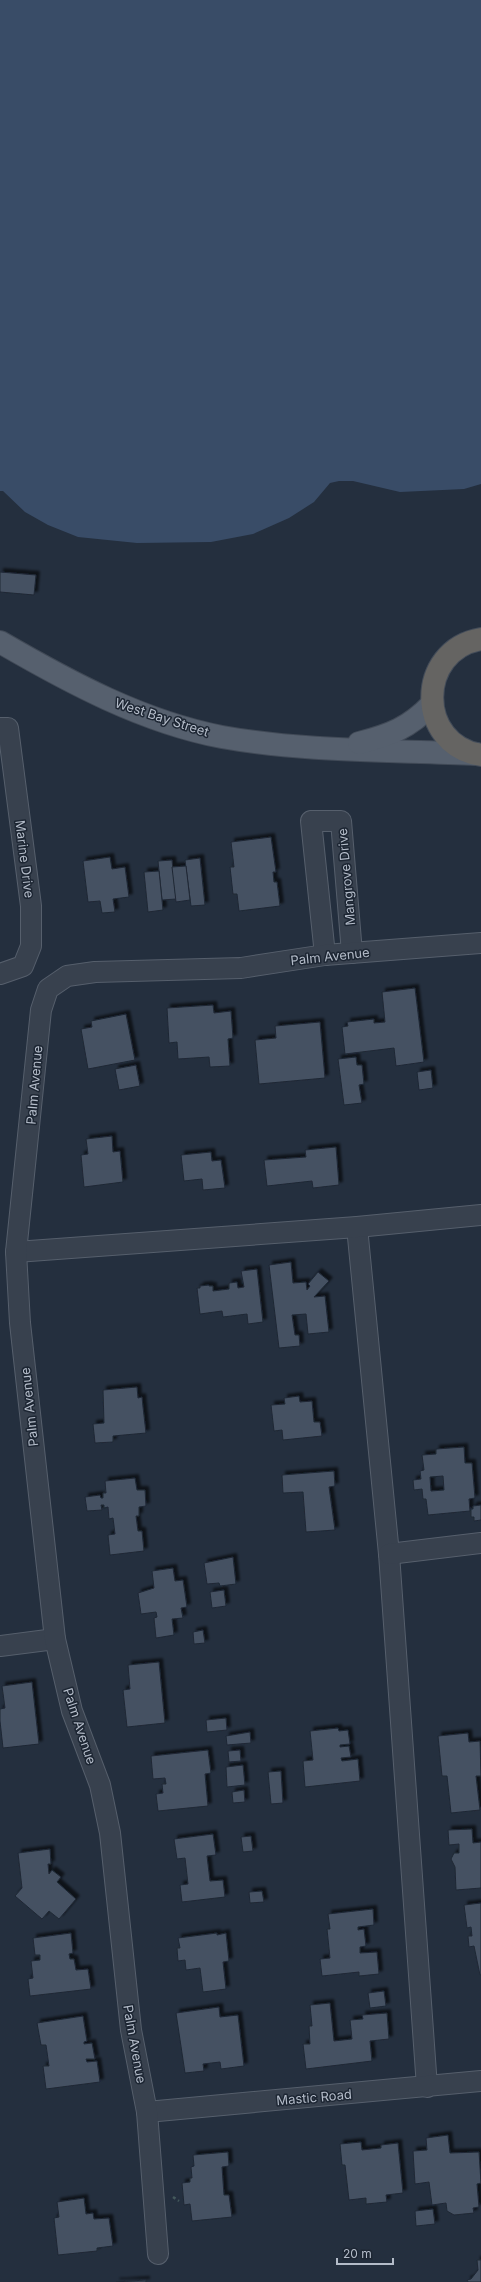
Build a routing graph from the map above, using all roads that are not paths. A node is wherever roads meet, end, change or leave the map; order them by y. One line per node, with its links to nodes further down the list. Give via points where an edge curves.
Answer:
1 (481, 639): 3 (highway, West Bay Street, via 465,644 447,657 435,677)
2 (0, 642): 5 (main road, West Bay Street, via 106,699 180,725 221,736 278,744)
3 (432, 704): 5 (main road, West Bay Street, via 406,727 382,737); 6 (highway, West Bay Street, via 438,724 451,741 462,749)
4 (4, 728): 10 (street, Marine Drive, via 31,906 31,946 23,966)
5 (338, 748): 6 (main road, West Bay Street)
6 (478, 755)
7 (481, 943): 8 (street, Palm Avenue)
8 (352, 954): 9 (street, Palm Avenue); 9 (street, Mangrove Drive, via 341,821 311,821)
9 (325, 955): 13 (street, Palm Avenue, via 241,968 95,972 67,976 48,988 40,1010)
10 (0, 974)
11 (481, 1215): 12 (street)
12 (357, 1227): 13 (street); 15 (street)
13 (16, 1252): 16 (street, Palm Avenue, via 22,1338)
14 (481, 1543): 15 (street)
15 (389, 1554): 19 (street)
16 (55, 1639): 17 (street); 20 (street, Palm Avenue, via 72,1711 100,1784 110,1833 131,2030)
17 (0, 1646)
18 (481, 2081): 19 (street, Mastic Road)
19 (427, 2087): 20 (street, Mastic Road)
20 (147, 2112): 21 (street, Palm Avenue)
21 (158, 2254)

